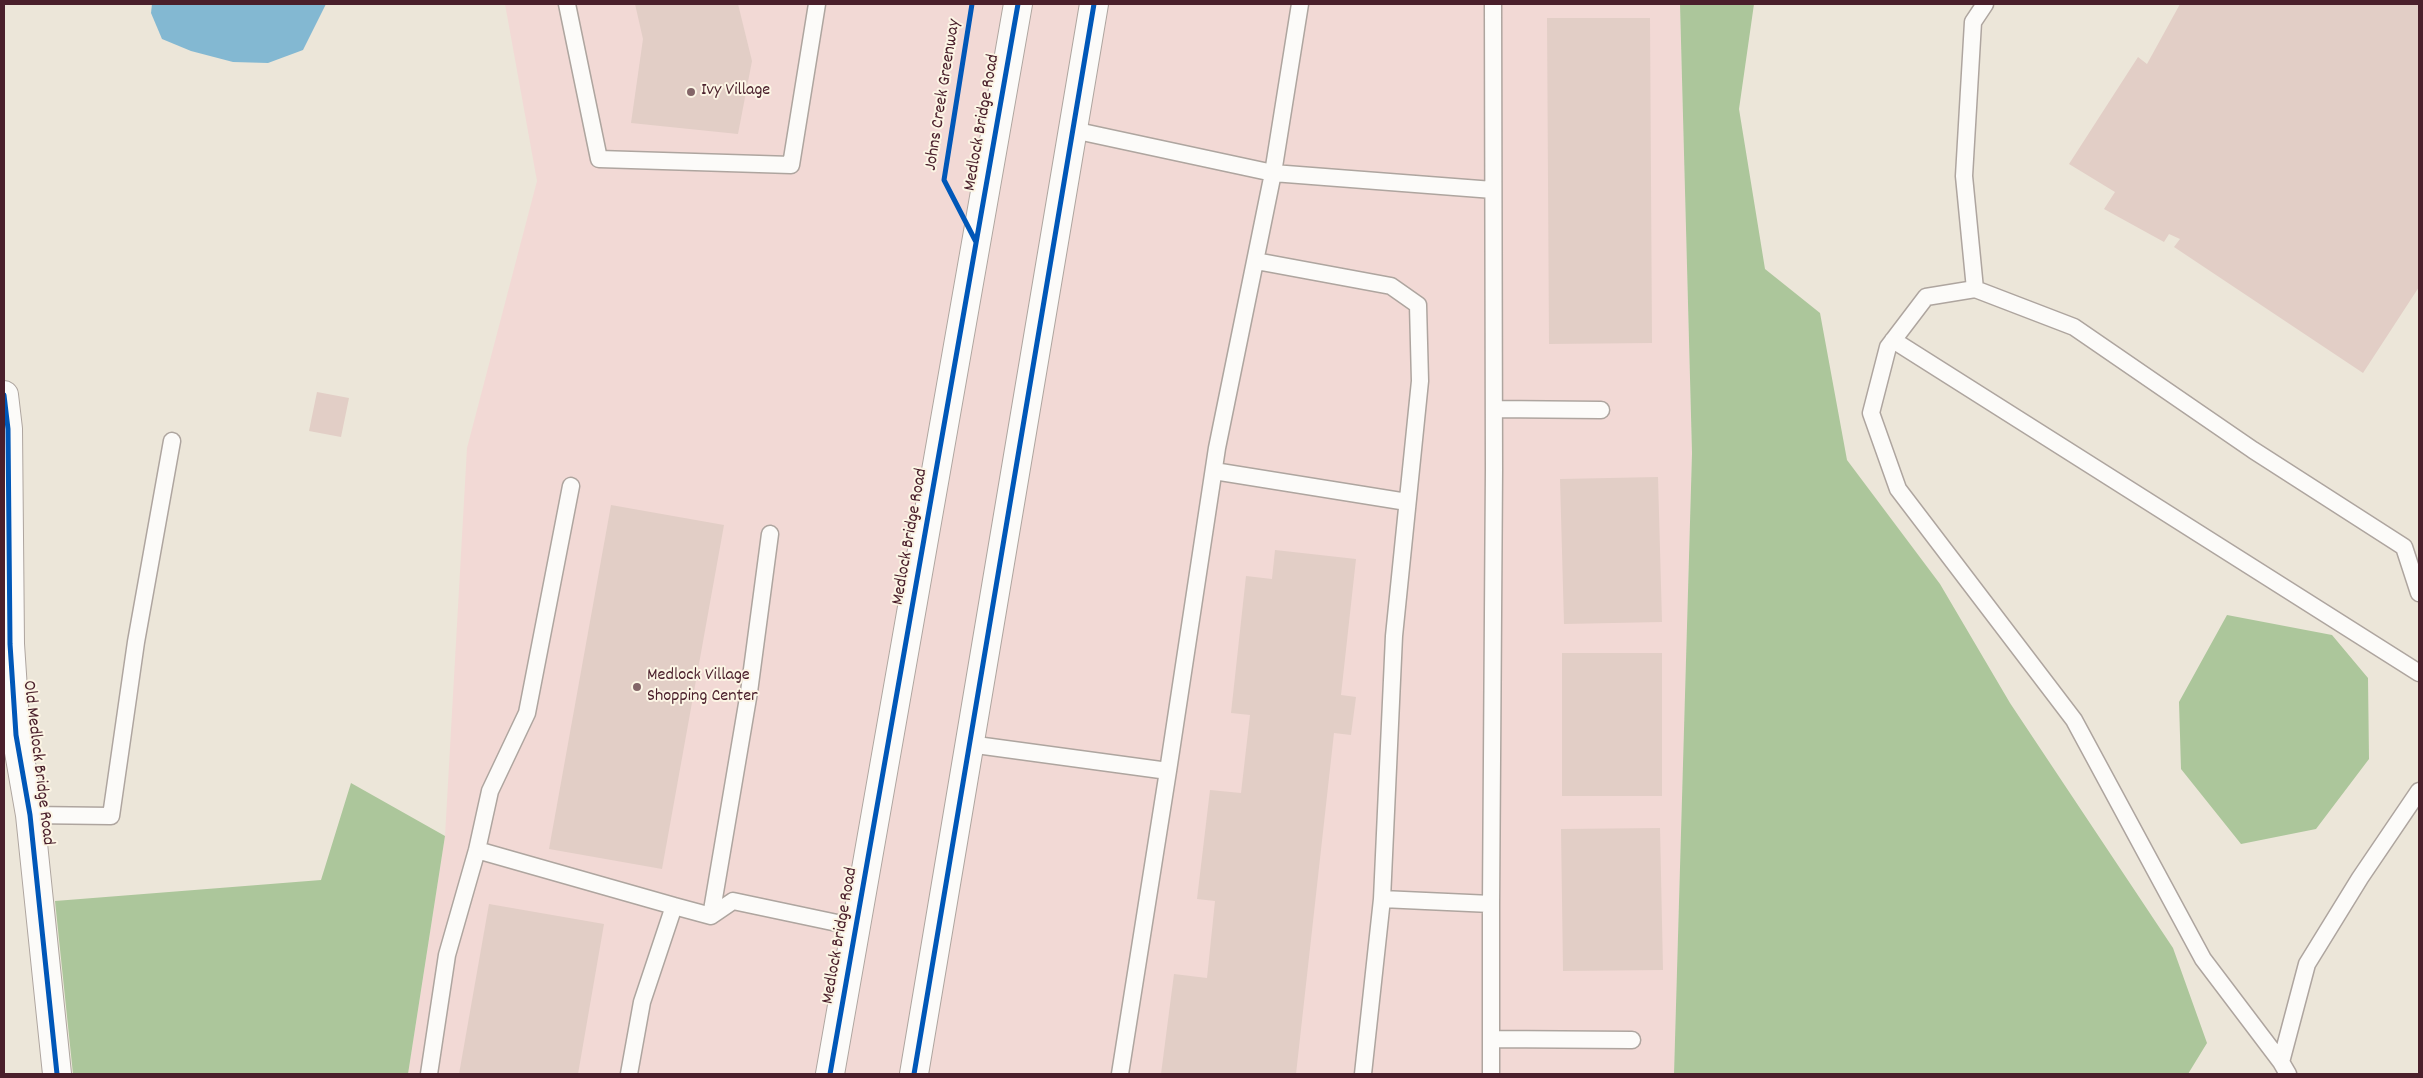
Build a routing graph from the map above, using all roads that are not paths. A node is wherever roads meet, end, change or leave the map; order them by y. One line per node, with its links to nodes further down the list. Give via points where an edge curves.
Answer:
1 (567, 4): 2 (lane, via 599,159 791,165)
2 (817, 4)
3 (1018, 4): 33 (main road, Medlock Bridge Road)
4 (1094, 4): 8 (main road)
5 (1300, 4): 9 (lane)
6 (1493, 4): 10 (lane)
7 (1984, 4): 12 (lane, via 1973,22 1964,176)
8 (1073, 130): 9 (lane); 24 (main road)
9 (1273, 173): 10 (lane); 11 (lane)
10 (1493, 190): 15 (lane)
11 (1256, 261): 18 (lane); 20 (lane, via 1391,286 1418,305 1420,381)
12 (1975, 289): 13 (lane, via 1926,297); 22 (lane, via 2074,327 2253,450 2404,547)
13 (1893, 340): 23 (lane); 36 (lane, via 1888,347 1871,413 1898,489 2074,720 2203,959)
14 (4, 395): 27 (main road, Old Medlock Bridge Road, via 8,429 10,644 16,735)
15 (1494, 409): 16 (lane); 30 (lane)
16 (1601, 410)
17 (172, 441): 27 (lane, via 136,642 111,816)
18 (1214, 471): 20 (lane); 25 (lane)
19 (571, 486): 28 (lane, via 527,713 490,791)
20 (1407, 502): 29 (lane, via 1394,636)
21 (770, 534): 32 (lane, via 749,692)
22 (2419, 593)
23 (2419, 673)
24 (969, 744): 25 (lane); 41 (main road)
25 (1168, 771): 42 (lane)
26 (2419, 791): 36 (lane, via 2307,964)
27 (30, 815): 37 (main road, Old Medlock Bridge Road)
28 (477, 850): 31 (lane); 38 (lane, via 447,955)
29 (1382, 899): 30 (lane); 43 (lane)
30 (1491, 904): 34 (lane)
31 (674, 906): 32 (lane); 39 (lane, via 642,1002)
32 (710, 916): 33 (lane, via 733,901)
33 (856, 928): 40 (main road, Medlock Bridge Road)
34 (1491, 1039): 35 (lane); 44 (lane)
35 (1632, 1040)
36 (2284, 1068)
37 (56, 1074)
38 (429, 1074)
39 (629, 1074)
40 (830, 1074)
41 (914, 1074)
42 (1120, 1074)
43 (1363, 1074)
44 (1491, 1074)

